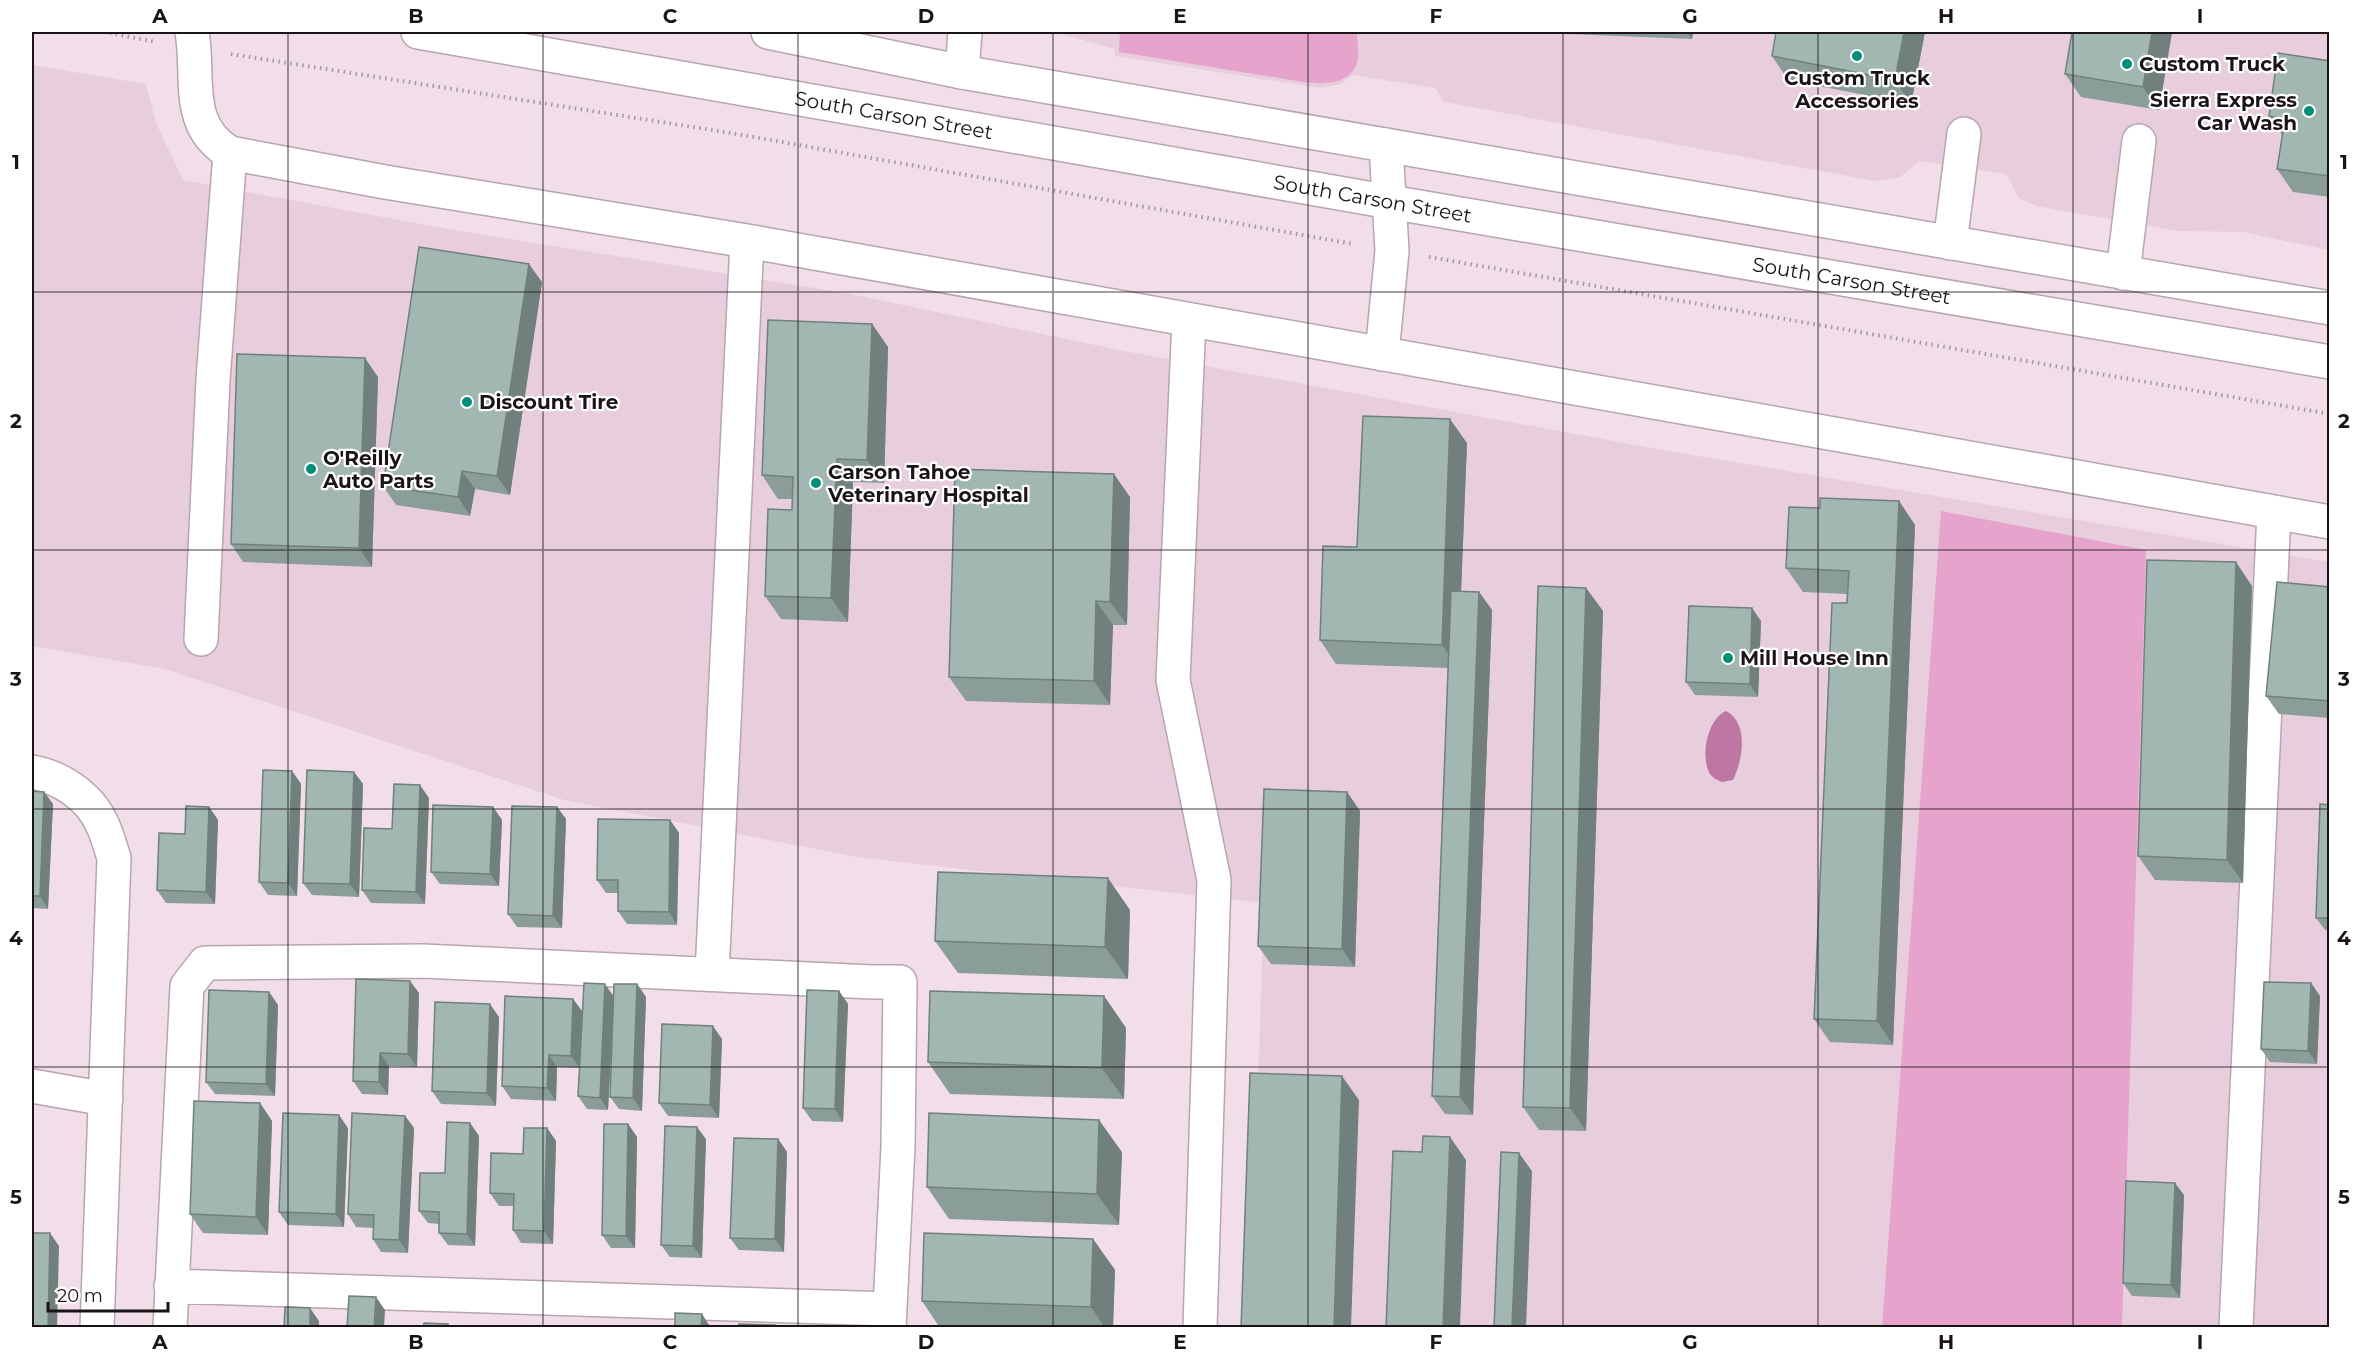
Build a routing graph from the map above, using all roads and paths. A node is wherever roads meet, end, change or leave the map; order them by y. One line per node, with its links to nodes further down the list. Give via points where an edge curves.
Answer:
1 (104, 32): 5 (path)
2 (418, 32): 11 (street, South Carson Street)
3 (768, 32): 6 (street)
4 (965, 32): 6 (street)
5 (194, 40): 10 (street, via 200,121 217,145); 13 (path)
6 (962, 72): 9 (street)
7 (1964, 134): 14 (street)
8 (2139, 141): 16 (street)
9 (1386, 145): 11 (street); 14 (street)
10 (230, 153): 12 (street); 24 (street, via 213,380)
11 (1390, 202): 19 (street, via 1391,272); 20 (street, South Carson Street)
12 (747, 240): 18 (street); 26 (street)
13 (1326, 240)
14 (1950, 243): 16 (street)
15 (1470, 264): 21 (path)
16 (2123, 273): 17 (street)
17 (2330, 308)
18 (1189, 320): 19 (street); 33 (street, via 1173,680 1214,880)
19 (1382, 354): 22 (street)
20 (2330, 362)
21 (2330, 414)
22 (2274, 512): 23 (street); 34 (street)
23 (2330, 522)
24 (201, 639)
25 (32, 772): 28 (street, via 75,789 101,821 114,858)
26 (712, 975): 29 (street, via 423,961 206,963 187,986); 30 (street, via 900,982)
27 (32, 1086): 28 (street)
28 (106, 1099): 31 (street)
29 (171, 1286): 30 (street); 32 (street)
30 (890, 1318)
31 (97, 1328)
32 (170, 1328)
33 (1200, 1328)
34 (2235, 1328)

